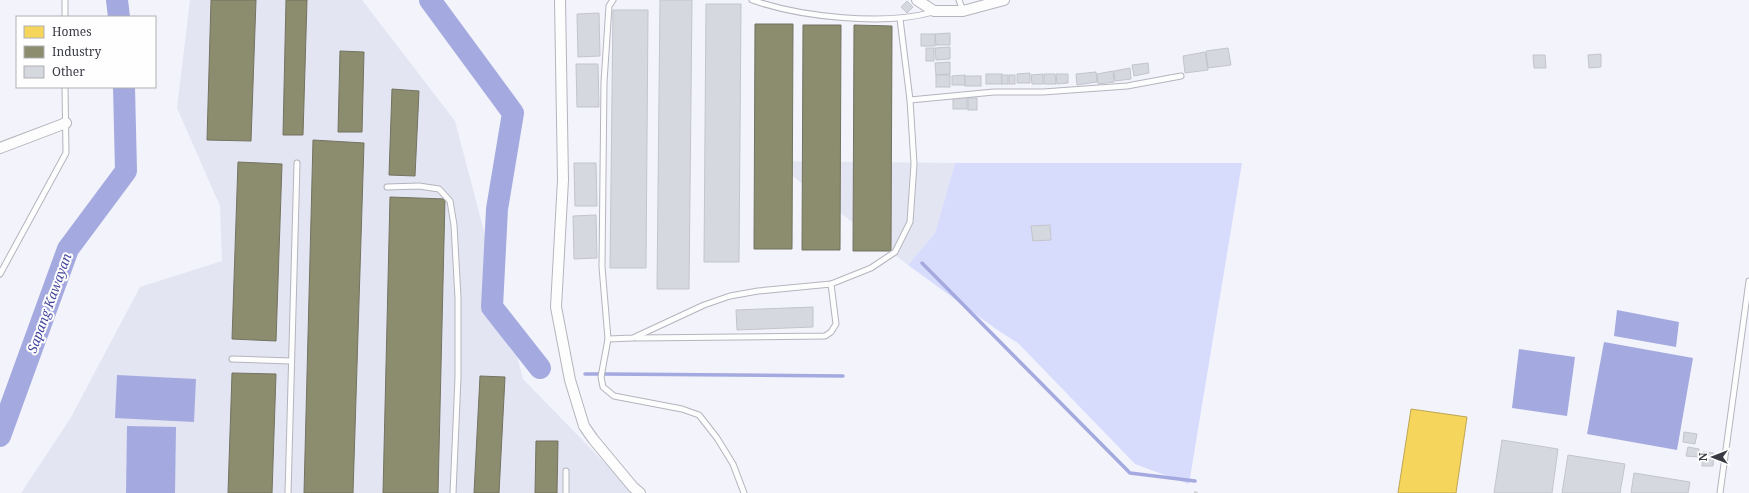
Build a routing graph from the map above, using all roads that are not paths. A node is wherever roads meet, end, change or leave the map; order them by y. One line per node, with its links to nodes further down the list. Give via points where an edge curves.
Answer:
1 (65, 0): 10 (lane)
2 (560, 0): 30 (street, via 563,180 556,307 570,380 584,426)
3 (613, 0): 23 (lane, via 609,6 604,82 602,267)
4 (752, 0): 11 (lane, via 772,7 824,16)
5 (917, 0): 8 (street)
6 (959, 0): 9 (lane)
7 (1004, 0): 9 (street)
8 (934, 11): 9 (street); 11 (lane)
9 (963, 11)
10 (65, 16)
11 (900, 19): 14 (lane)
12 (1181, 76): 14 (lane, via 1127,86 1043,92 994,92)
13 (65, 88): 15 (lane)
14 (910, 100): 21 (lane, via 914,164 910,222 895,252 871,268)
15 (66, 123): 16 (street); 19 (lane, via 66,153)
16 (0, 148)
17 (297, 163): 25 (lane)
18 (387, 187): 28 (lane, via 419,186 439,189 450,201 454,225 458,298 458,385)
19 (0, 274)
20 (1749, 281): 32 (lane)
21 (831, 284): 22 (lane, via 730,296 704,305); 22 (lane, via 836,324 825,336)
22 (633, 338): 23 (lane)
23 (608, 339): 31 (lane, via 601,377 603,387 614,396 682,409 699,415 733,464)
24 (232, 359): 25 (lane)
25 (291, 361): 27 (lane)
26 (566, 471): 29 (lane)
27 (288, 493)
28 (453, 493)
29 (566, 493)
30 (640, 493)
31 (744, 493)
32 (1720, 493)

